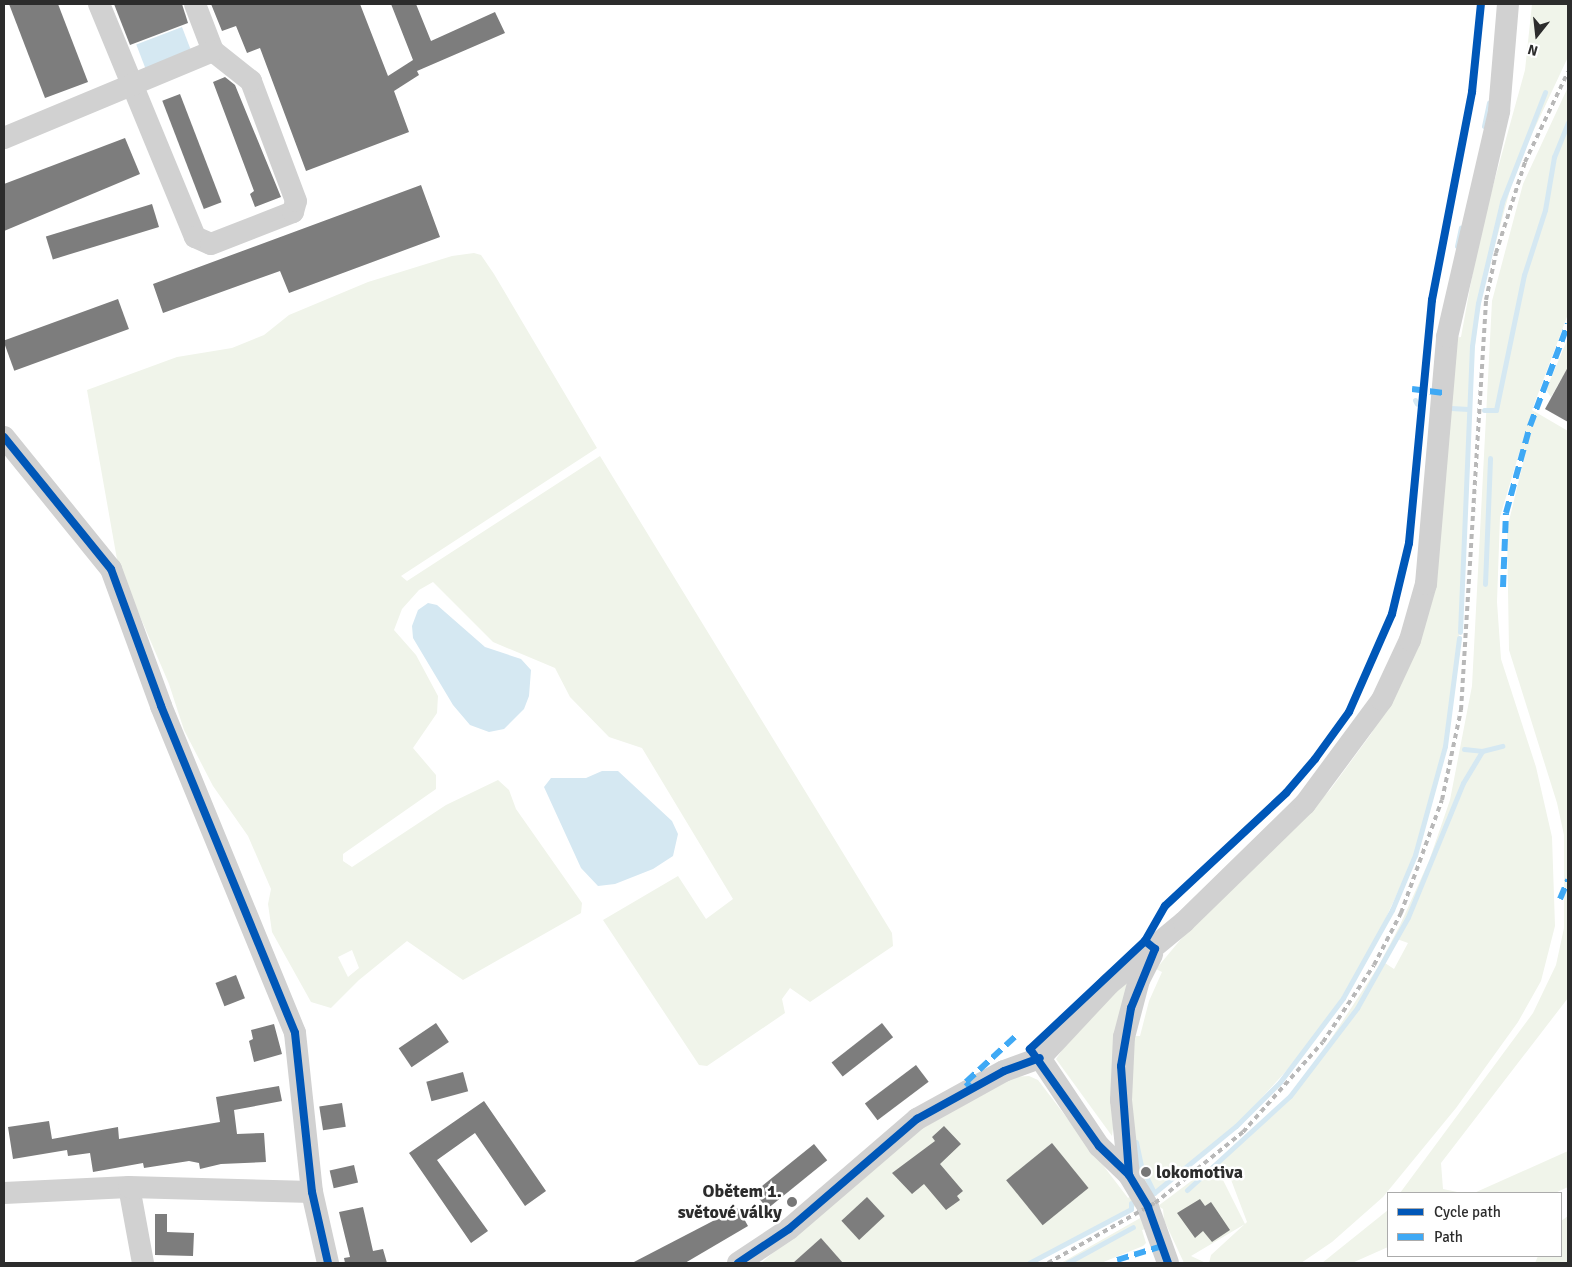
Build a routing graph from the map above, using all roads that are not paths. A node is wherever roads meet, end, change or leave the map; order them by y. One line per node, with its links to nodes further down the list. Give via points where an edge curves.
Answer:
1 (99, 4): 5 (street)
2 (196, 4): 4 (street)
3 (1508, 4): 8 (street, via 1499,111 1447,337 1432,544 1422,602 1410,640 1382,700 1330,775 1305,804)
4 (213, 51): 5 (street); 5 (street, via 251,80 296,201 292,212 211,244 195,237)
5 (131, 84): 6 (street)
6 (4, 138)
7 (4, 437): 12 (street, via 111,570 161,706 295,1033)
8 (1155, 949): 9 (street, via 1109,984); 10 (street, via 1139,980 1124,1037 1121,1100)
9 (1040, 1058): 10 (street, via 1099,1146); 16 (street, via 1004,1071 918,1120 789,1229)
10 (1129, 1175): 17 (street, via 1148,1207)
11 (130, 1187): 12 (street); 13 (street); 14 (street)
12 (312, 1192): 15 (street)
13 (4, 1193)
14 (143, 1263)
15 (328, 1263)
16 (738, 1263)
17 (1168, 1263)

